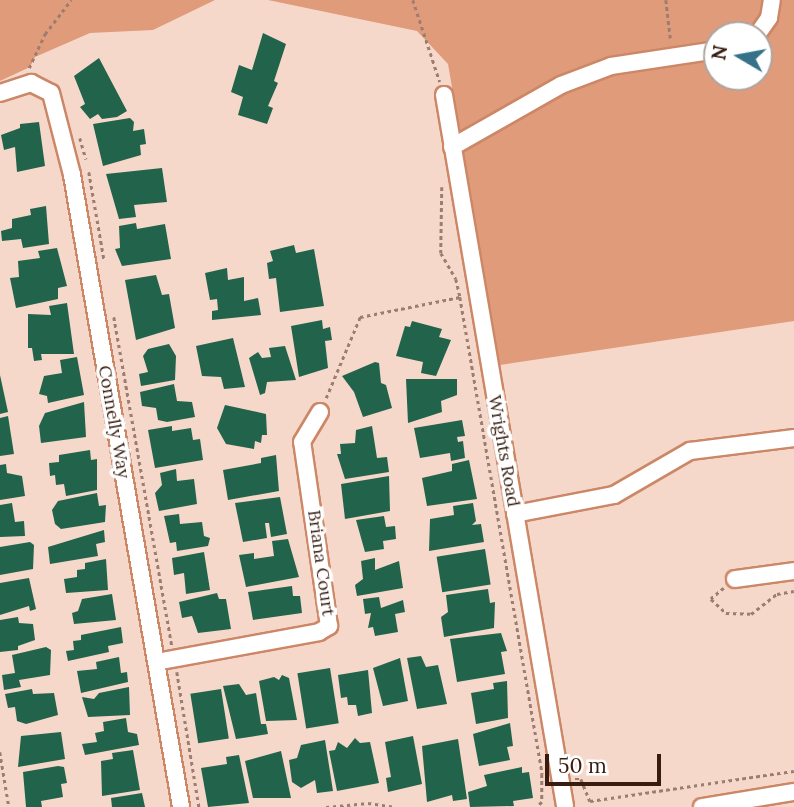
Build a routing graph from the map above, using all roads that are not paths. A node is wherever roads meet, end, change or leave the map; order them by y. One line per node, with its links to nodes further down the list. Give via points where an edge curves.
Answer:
1 (772, 0): 2 (street)
2 (767, 21)
3 (703, 53): 6 (street, via 611,66 561,85)
4 (0, 93): 12 (street, Connelly Way, via 22,84 40,85 51,93 72,175)
5 (444, 95): 6 (street, Wrights Road)
6 (453, 147): 9 (street, Wrights Road)
7 (320, 412): 12 (street, Briana Court, via 302,442 329,626 319,632)
8 (794, 438): 9 (street, via 691,452 614,495)
9 (515, 514): 15 (street, Wrights Road)
10 (794, 571): 11 (street)
11 (736, 579)
12 (156, 662): 14 (street, Connelly Way)
13 (794, 792): 17 (street)
14 (181, 807)
15 (564, 807): 16 (street)
16 (577, 807)
17 (702, 807)

